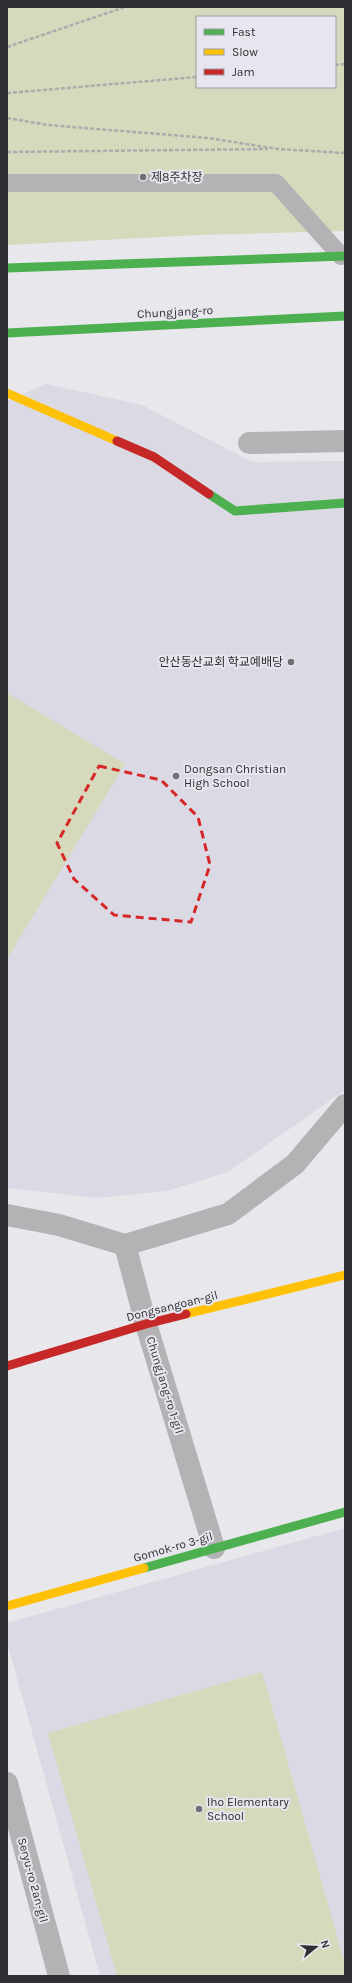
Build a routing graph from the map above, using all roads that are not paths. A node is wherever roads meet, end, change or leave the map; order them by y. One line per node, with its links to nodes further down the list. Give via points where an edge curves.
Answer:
1 (7, 183): 2 (lane, via 276,184)
2 (343, 256): 3 (street)
3 (7, 268)
4 (345, 316): 5 (street, Chungjang-ro)
5 (7, 333)
6 (7, 393): 9 (street, via 154,457 235,511)
7 (345, 441): 8 (street)
8 (249, 443)
9 (345, 503)
10 (345, 1104): 12 (street, via 295,1164 228,1214)
11 (7, 1215): 12 (street, via 59,1225)
12 (125, 1245): 14 (street, Chungjang-ro 1-gil)
13 (345, 1275): 14 (street, Dongsangoan-gil)
14 (146, 1324): 15 (street, Dongsangoan-gil); 17 (street, Chungjang-ro 1-gil)
15 (7, 1366)
16 (345, 1512): 17 (street, Gomok-ro 3-gil)
17 (214, 1548): 18 (street, Gomok-ro 3-gil)
18 (7, 1606)
19 (7, 1783): 20 (street, Seryu-ro 2an-gil)
20 (59, 1976)

